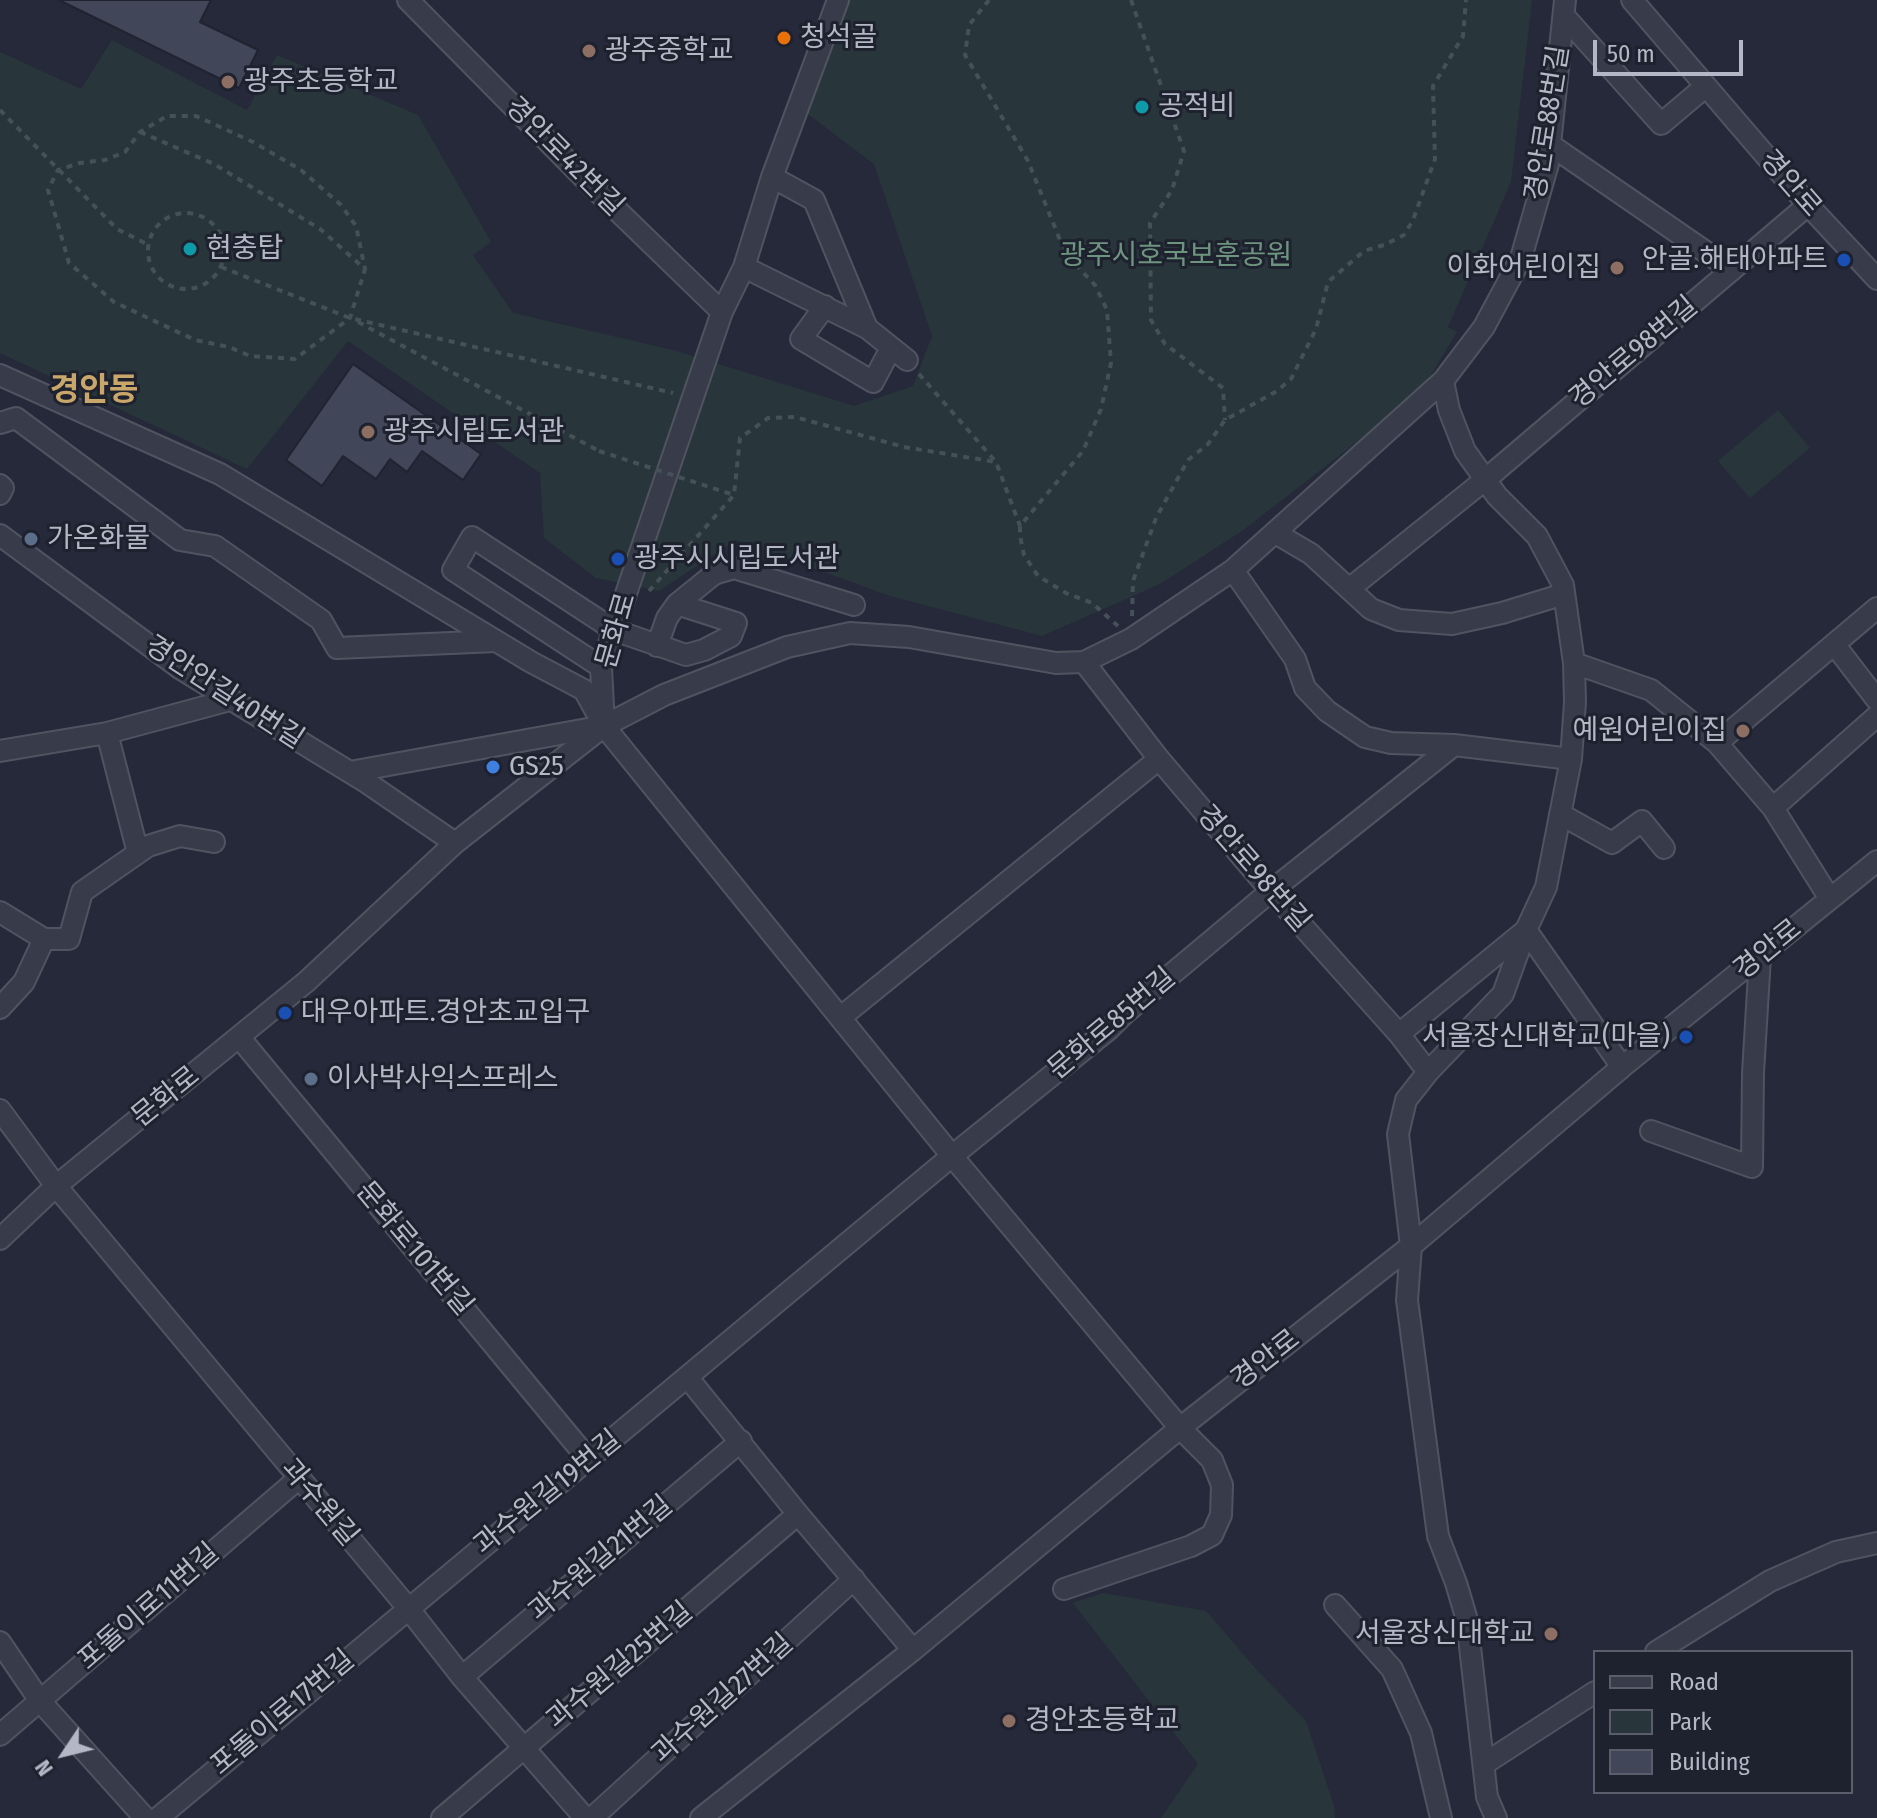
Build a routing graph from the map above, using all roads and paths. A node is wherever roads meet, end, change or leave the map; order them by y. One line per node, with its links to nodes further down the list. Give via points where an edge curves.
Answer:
1 (408, 0): 22 (street, 경안로42번길)
2 (838, 0): 13 (street, 문화로)
3 (989, 0): 36 (path, via 969,25 965,55 1028,161 1060,240 1107,310 1111,363 1101,409 1083,451)
4 (1131, 0): 29 (path, via 1184,151 1172,190 1150,223 1151,320 1165,344 1223,388)
5 (1466, 0): 29 (path, via 1463,36 1433,86 1435,159 1413,220 1404,235 1364,251 1328,282 1316,329 1291,379)
6 (1632, 0): 8 (street, 경안로)
7 (1564, 8): 8 (street, via 1661,124); 11 (street, 경안로88번길)
8 (1706, 86): 14 (street, 경안로)
9 (0, 110): 12 (path)
10 (140, 132): 12 (path, via 125,152); 18 (path, via 214,164 267,196 320,229); 18 (path, via 167,116 196,116 301,170 341,205 356,226)
11 (1549, 144): 19 (street); 27 (street, 경안로88번길, via 1521,258 1484,327)
12 (58, 170): 15 (path, via 117,229); 23 (path, via 48,190 69,263 114,302 195,340 250,356 295,359)
13 (772, 177): 17 (street, 문화로); 24 (street, via 814,200)
14 (1808, 205): 19 (street, 경안로98번길); 20 (street, 경안로)
15 (149, 245): 16 (path, via 152,269 169,286 205,285); 16 (path, via 160,223 183,213 196,215 217,229 224,254)
16 (221, 267): 23 (path)
17 (744, 267): 21 (street); 22 (street, 문화로)
18 (365, 269): 23 (path)
19 (1732, 270): 32 (street, 경안로98번길)
20 (1877, 279)
21 (825, 306): 24 (street); 25 (street, via 801,339 873,382)
22 (722, 312): 28 (street, 문화로)
23 (350, 318): 28 (path); 35 (path, bridge, via 599,451)
24 (867, 328): 25 (street)
25 (899, 354): 31 (path)
26 (0, 375): 48 (street, via 220,474)
27 (1443, 381): 32 (street, via 1465,451); 37 (street, 경안로88번길)
28 (695, 399): 46 (street, 문화로)
29 (1225, 420): 47 (path, via 1188,460 1156,518 1133,581)
30 (0, 423): 48 (street, via 16,418 180,540 215,546 321,620 337,648)
31 (996, 462): 35 (path, via 904,447 795,417 768,418 740,438); 36 (path)
32 (1486, 479): 40 (street, 경안로98번길); 41 (street, via 1537,536)
33 (0, 485): 34 (street)
34 (0, 494)
35 (734, 495): 42 (path)
36 (1020, 526): 47 (path, via 1024,555 1038,576 1092,603)
37 (1277, 534): 39 (street); 40 (street, via 1311,554)
38 (0, 535): 54 (street, 경안안길40번길)
39 (1233, 570): 47 (street); 60 (street, via 1295,659 1305,688 1327,711 1365,737)
40 (1349, 589): 41 (street, via 1371,609 1399,620 1452,624)
41 (1564, 594): 52 (street)
42 (644, 596)
43 (677, 604): 44 (street, via 714,574 734,568); 50 (street); 50 (street, via 736,623 731,636 686,655)
44 (854, 605)
45 (1877, 608): 49 (street)
46 (614, 630): 50 (street); 53 (street, 문화로); 53 (street, via 472,537 453,570)
47 (1131, 639): 51 (street)
48 (496, 641): 57 (street, via 584,690)
49 (1834, 644): 55 (street); 59 (street)
50 (657, 646)
51 (1084, 662): 57 (street, via 1056,663 909,637 850,633 787,647 664,695); 62 (street, 경안로98번길)
52 (1574, 663): 59 (street, 경안로, via 1651,690); 63 (street)
53 (601, 667): 57 (street, 문화로)
54 (230, 700): 58 (street); 64 (street, 경안안길40번길)
55 (1877, 700)
56 (1877, 716): 65 (street)
57 (604, 726): 64 (street); 68 (street, 문화로); 79 (street)
58 (107, 733): 61 (street); 70 (street)
59 (1717, 743): 65 (street, 경안로)
60 (1454, 745): 63 (street); 72 (street, 문화로85번길)
61 (0, 751)
62 (1159, 759): 72 (street, 경안로98번길); 79 (street)
63 (1571, 759): 66 (street)
64 (350, 772): 68 (street, 경안안길40번길)
65 (1773, 808): 73 (street, 경안로)
66 (1560, 814): 69 (street, via 1612,843 1642,821); 75 (street, via 1546,887)
67 (214, 842): 70 (street, via 180,836)
68 (455, 843): 81 (street, 문화로)
69 (1664, 848)
70 (138, 853): 76 (street, via 82,892 69,939)
71 (1877, 861): 73 (street, 경안로)
72 (1271, 891): 80 (street, 경안로98번길); 86 (street, 문화로85번길)
73 (1830, 899): 77 (street, 경안로)
74 (0, 912): 76 (street)
75 (1526, 930): 80 (street); 82 (street); 83 (street, via 1503,994)
76 (44, 939): 78 (street, via 24,982)
77 (1760, 957): 82 (street, 경안로); 85 (street, via 1752,1167)
78 (0, 1008)
79 (841, 1017): 86 (street)
80 (1399, 1034): 83 (street, 경안로98번길)
81 (239, 1037): 87 (street, 문화로); 93 (street, 문화로101번길)
82 (1622, 1067): 89 (street, 경안로)
83 (1428, 1072): 89 (street, via 1406,1100 1398,1134)
84 (0, 1110): 87 (street)
85 (1651, 1131)
86 (952, 1156): 90 (street, 과수원길19번길); 91 (street)
87 (56, 1186): 88 (street, 문화로); 94 (street, 과수원길)
88 (1, 1235)
89 (1411, 1246): 91 (street, 경안로); 109 (street, via 1407,1300 1438,1536 1467,1620)
90 (688, 1378): 92 (street); 93 (street, 과수원길19번길)
91 (1180, 1428): 98 (street, via 1212,1460 1222,1485 1221,1515 1212,1535); 102 (street, 경안로)
92 (741, 1441): 95 (street); 104 (street, 과수원길21번길)
93 (589, 1460): 100 (street, 과수원길19번길)
94 (298, 1479): 100 (street, 과수원길); 106 (street, 포돌이로11번길)
95 (798, 1514): 97 (street); 108 (street, 과수원길25번길)
96 (1877, 1543): 103 (street, via 1836,1552 1770,1581)
97 (854, 1579): 102 (street); 114 (street, 과수원길27번길)
98 (1064, 1589)
99 (1335, 1605): 116 (street, via 1392,1669 1421,1733)
100 (408, 1608): 104 (street, 과수원길); 111 (street, 포돌이로17번길)
101 (0, 1642): 106 (street)
102 (913, 1650): 115 (street, 경안로)
103 (1659, 1650)
104 (462, 1677): 108 (street, 과수원길)
105 (1593, 1693): 109 (street)
106 (40, 1701): 107 (street, 포돌이로11번길); 110 (street)
107 (3, 1730)
108 (523, 1748): 112 (street, 과수원길25번길); 113 (street, 과수원길)
109 (1484, 1764): 117 (street, via 1487,1797)
110 (145, 1818)
111 (158, 1818)
112 (442, 1818)
113 (585, 1818)
114 (592, 1818)
115 (701, 1818)
116 (1441, 1818)
117 (1496, 1818)

